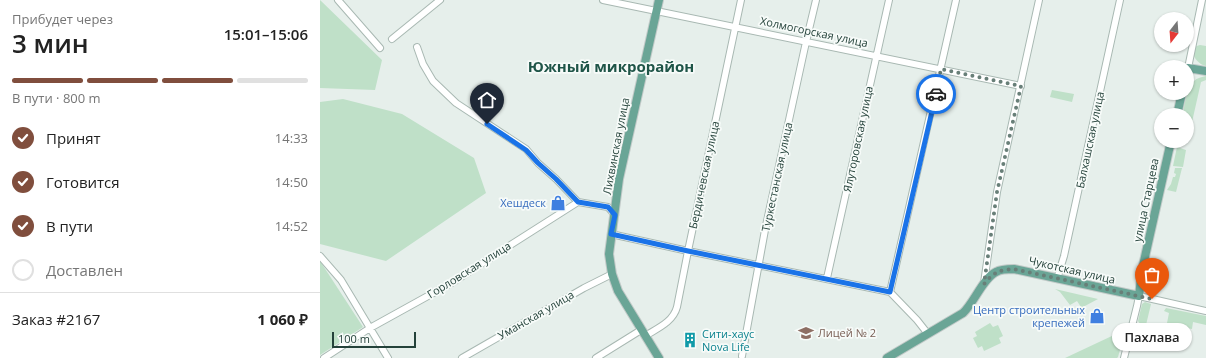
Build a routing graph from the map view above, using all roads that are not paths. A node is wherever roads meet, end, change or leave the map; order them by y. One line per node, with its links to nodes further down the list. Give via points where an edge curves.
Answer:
1 (348, 0): 12 (street)
2 (440, 0): 15 (street)
3 (603, 0): 13 (street, Холмогорская улица)
4 (659, 0): 13 (main road, Лихвинская улица)
5 (740, 0): 14 (street, Бердичевская улица)
6 (816, 0): 16 (street, Туркестанская улица)
7 (889, 0): 19 (street, Ялуторовская улица)
8 (956, 0): 21 (street)
9 (1039, 0): 24 (street)
10 (1120, 0): 34 (street, Балхашская улица)
11 (1202, 0): 20 (street)
12 (340, 2): 18 (street)
13 (656, 11): 14 (street, Холмогорская улица); 27 (main road, Лихвинская улица, via 619,179)
14 (734, 27): 16 (street, Холмогорская улица); 29 (street, Бердичевская улица)
15 (392, 39)
16 (806, 42): 19 (street, Холмогорская улица); 31 (street, Туркестанская улица)
17 (417, 46): 26 (street, via 423,64 433,81 456,103 526,150)
18 (380, 48)
19 (876, 56): 21 (street, Холмогорская улица); 33 (street, Ялуторовская улица)
20 (1189, 60)
21 (941, 69): 24 (street, Холмогорская улица); 36 (street)
22 (1194, 70): 23 (main road)
23 (1206, 71)
24 (1021, 86): 35 (street, via 997,192)
25 (1169, 148): 37 (main road, улица Старцева)
26 (578, 202): 27 (street, via 608,207); 39 (street, Горловская улица, via 454,281)
27 (615, 215): 28 (main road, Лихвинская улица)
28 (611, 234): 29 (street); 32 (main road, Лихвинская улица, via 609,254)
29 (688, 251): 31 (street); 40 (street, Бердичевская улица, via 674,315 668,321)
30 (320, 256): 39 (street, via 341,280)
31 (759, 265): 33 (street); 42 (street, Туркестанская улица)
32 (612, 274): 40 (main road, Лихвинская улица, via 620,295); 45 (street, Уманская улица)
33 (828, 278): 36 (street)
34 (1057, 279): 35 (main road, Чукотская улица, via 1014,269 994,272); 37 (main road, Чукотская улица)
35 (984, 284): 41 (main road, Чукотская улица, via 970,306)
36 (890, 292): 41 (street)
37 (1138, 296): 38 (street, Чукотская улица); 49 (street, улица Старцева)
38 (1206, 311)
39 (370, 328): 43 (street, Горловская улица); 44 (street)
40 (643, 333): 46 (street, Бердичевская улица); 47 (main road, Лихвинская улица)
41 (928, 334): 48 (main road, Чукотская улица)
42 (742, 356)
43 (324, 358)
44 (388, 358)
45 (462, 358)
46 (596, 358)
47 (659, 358)
48 (887, 358)
49 (1124, 358)

